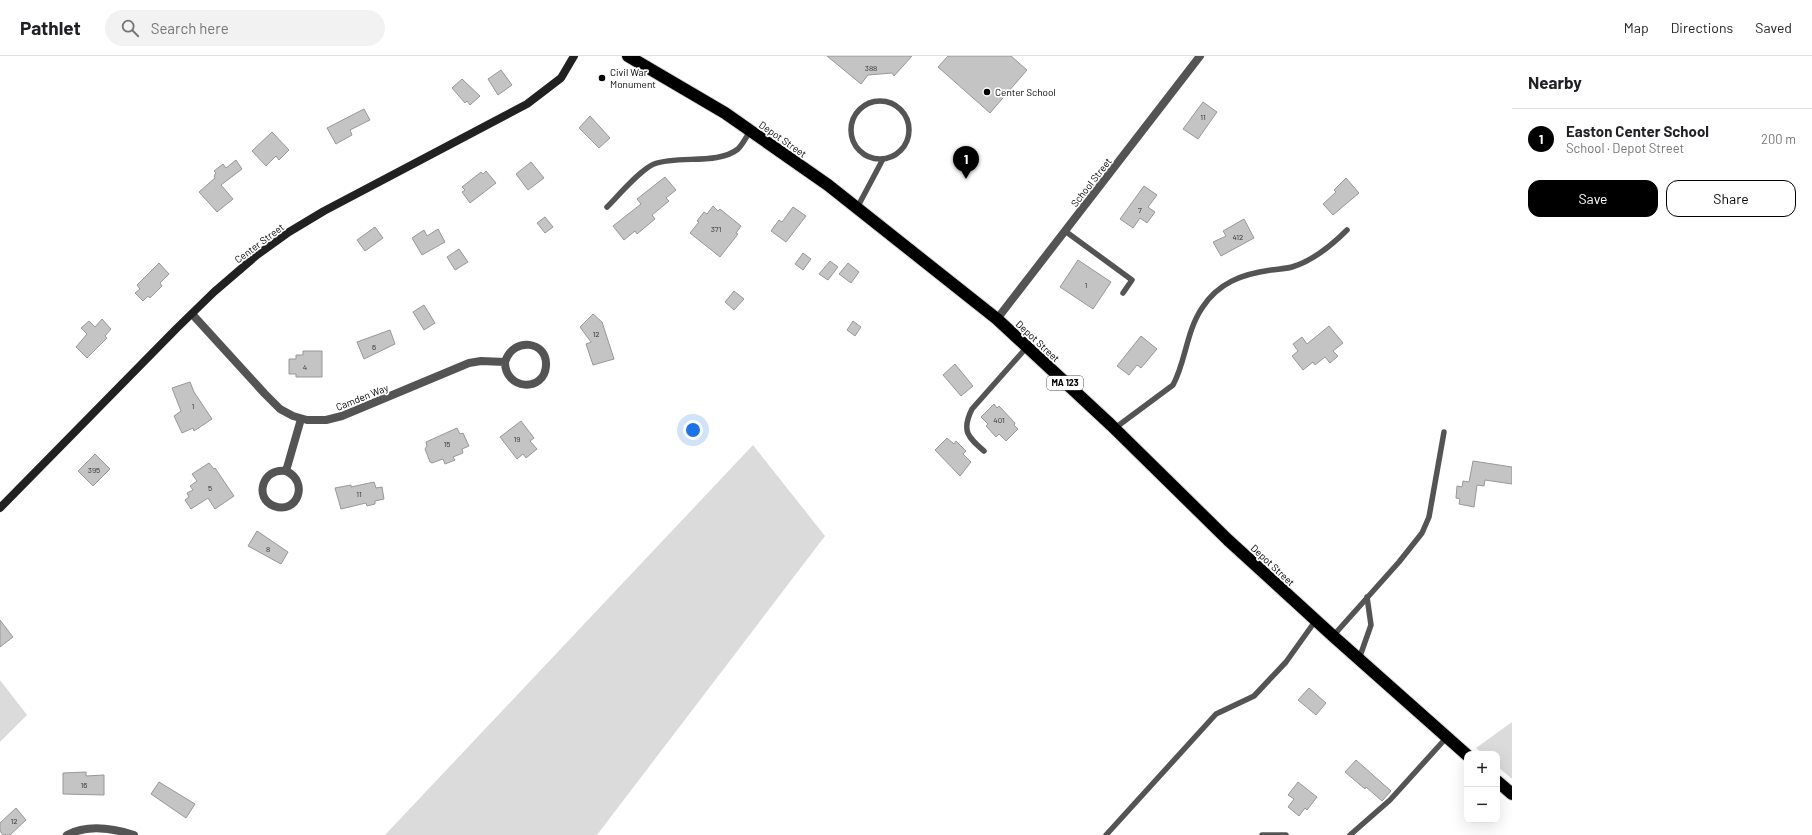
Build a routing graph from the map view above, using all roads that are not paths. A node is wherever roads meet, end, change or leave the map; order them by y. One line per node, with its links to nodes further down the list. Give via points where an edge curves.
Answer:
1 (574, 56): 11 (main road, Center Street, via 561,78 527,104 289,232 237,272)
2 (628, 56): 4 (highway, Depot Street / MA 123, via 725,113)
3 (1200, 56): 9 (street, School Street)
4 (750, 131): 6 (lane, via 738,148 724,156 669,160 652,164); 7 (highway, Depot Street / MA 123)
5 (883, 159): 5 (lane, via 892,157 906,144 909,135 908,125 905,116 895,106 882,102 872,103 857,113 851,131 858,148 869,157); 7 (lane)
6 (607, 207)
7 (857, 208): 12 (highway, Depot Street / MA 123)
8 (1347, 230): 16 (lane, via 1303,262 1292,267 1240,276 1216,292 1202,308 1192,326 1173,385)
9 (1065, 231): 10 (lane, via 1132,280); 12 (street, School Street)
10 (1123, 293)
11 (192, 314): 15 (street, Camden Way, via 271,401); 20 (main road, Center Street)
12 (997, 319): 13 (highway, Depot Street / MA 123)
13 (1026, 347): 16 (highway, Depot Street / MA 123); 18 (lane, via 972,410 966,421 968,436)
14 (505, 362): 14 (street, via 511,350 526,344 541,352 546,367 537,382 525,385 510,378); 15 (street, Camden Way, via 469,363 337,418 314,421)
15 (301, 419): 19 (street)
16 (1114, 429): 22 (highway, Depot Street / MA 123, via 1228,540)
17 (1444, 432): 21 (lane, via 1429,517 1422,533)
18 (984, 451)
19 (286, 471): 19 (street, via 274,471 263,483 265,498 274,506 289,506 298,495 297,480 293,474)
20 (0, 508)
21 (1368, 597): 23 (lane); 24 (lane, via 1371,625)
22 (1316, 620): 23 (highway, Depot Street / MA 123); 31 (lane, via 1286,662 1254,696 1216,714)
23 (1333, 636): 24 (highway, Depot Street / MA 123)
24 (1359, 660): 25 (highway, Depot Street / MA 123)
25 (1447, 737): 26 (highway, Depot Street / MA 123); 34 (lane, via 1390,800)
26 (1464, 752)
27 (1500, 784): 28 (highway)
28 (1512, 794)
29 (67, 835): 30 (street, via 80,830 100,828)
30 (134, 835)
31 (1106, 835)
32 (1262, 835): 33 (lane)
33 (1286, 835)
34 (1350, 835)

